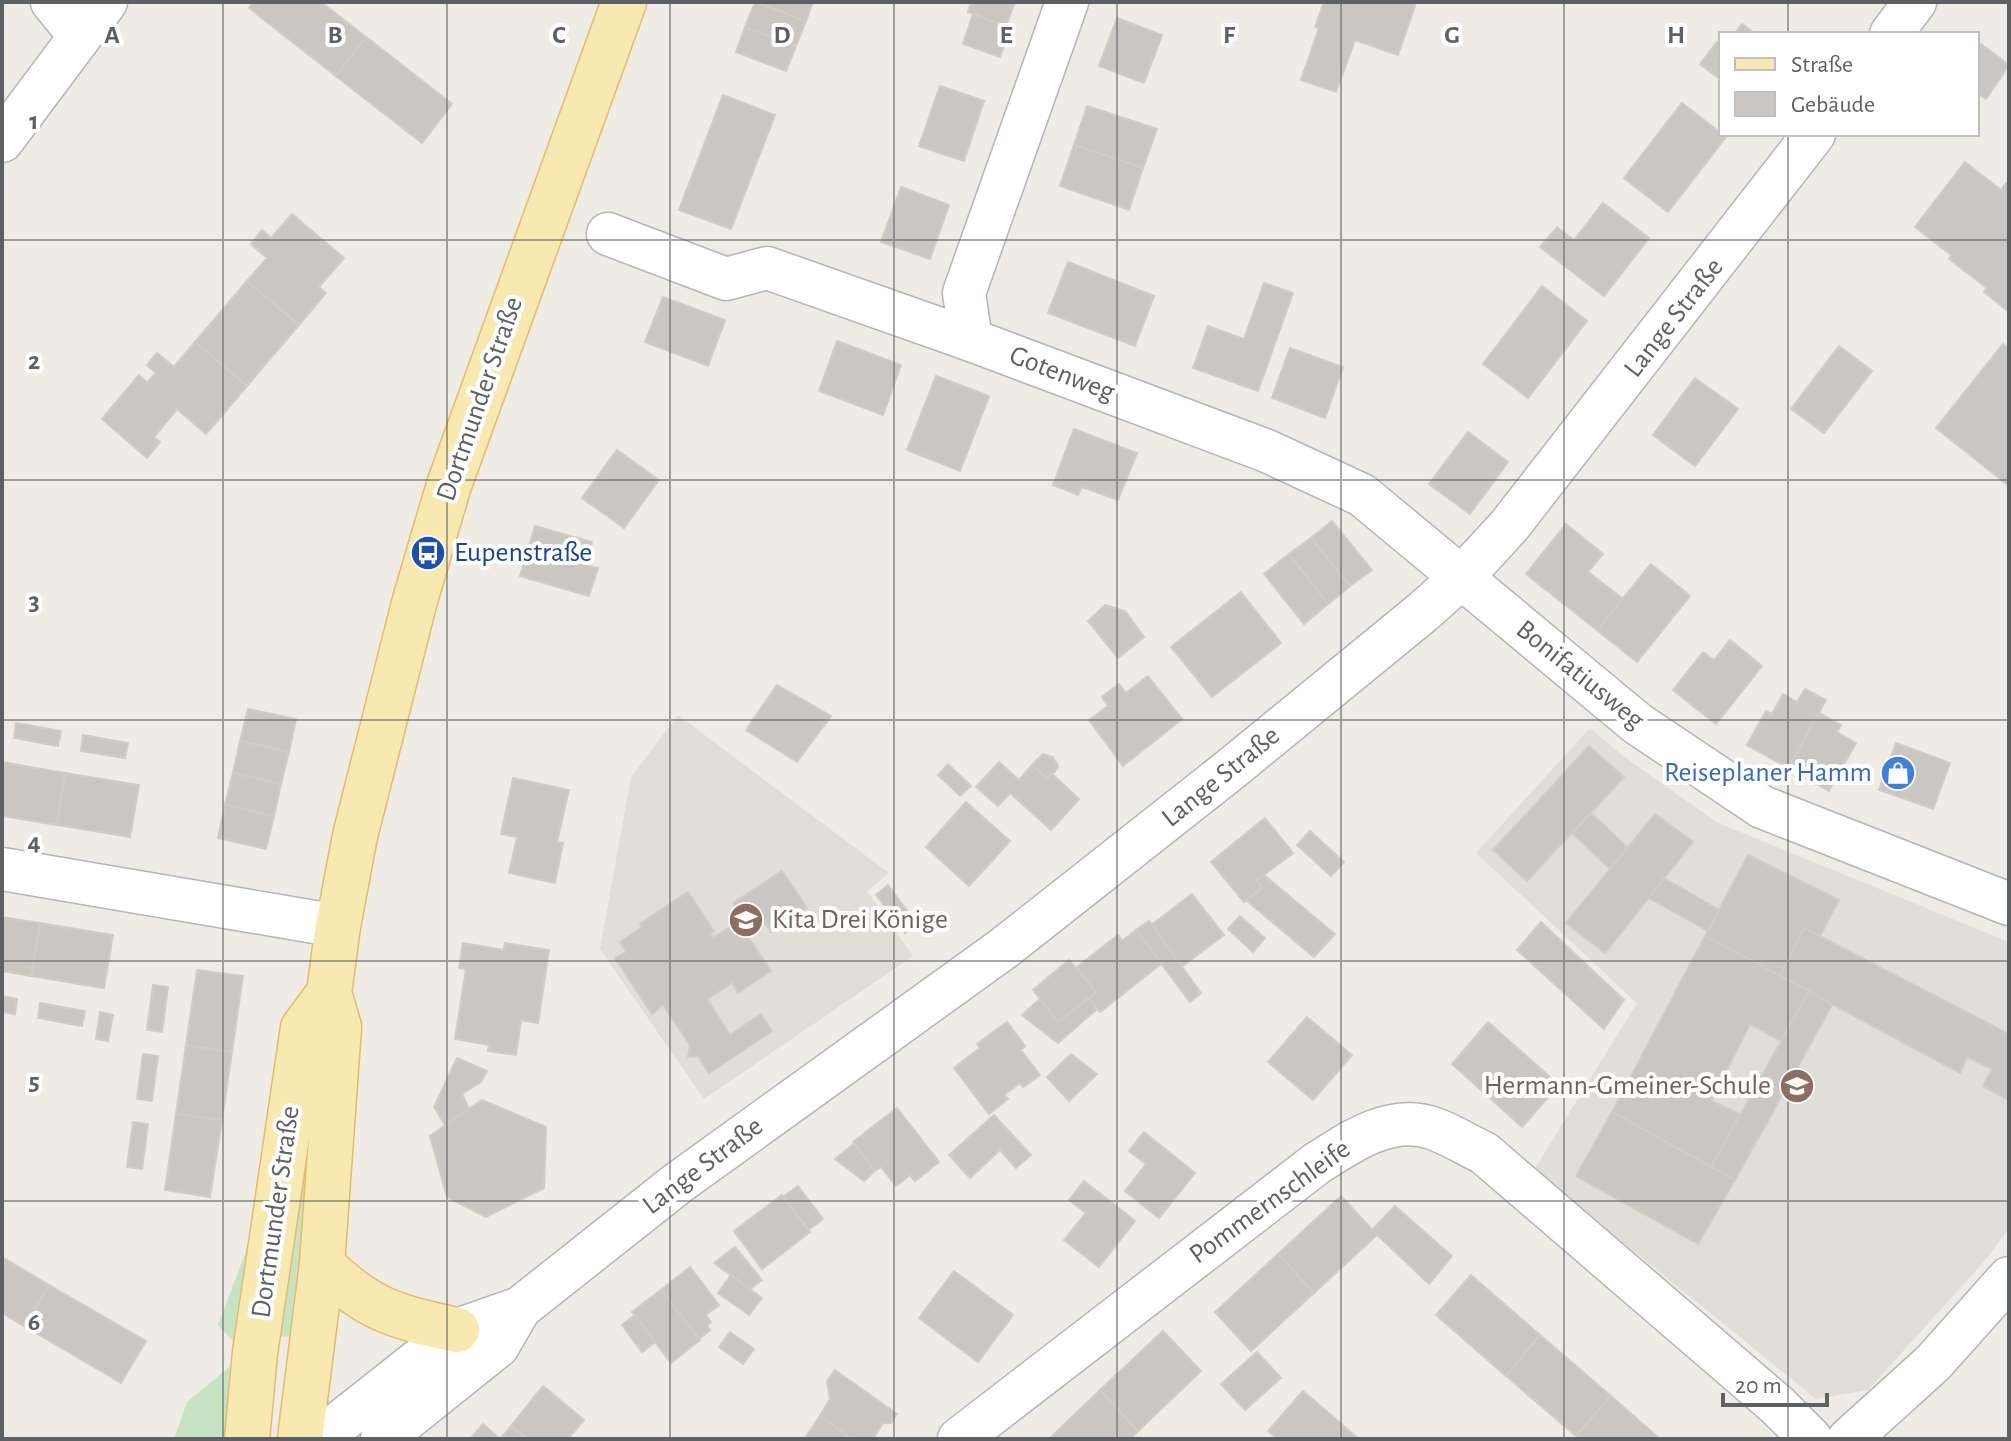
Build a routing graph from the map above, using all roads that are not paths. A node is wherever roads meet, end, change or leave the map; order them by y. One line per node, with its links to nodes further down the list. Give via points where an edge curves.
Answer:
1 (52, 2): 7 (street)
2 (106, 2): 7 (street)
3 (624, 2): 15 (main road, Dortmunder Straße, via 432,539 355,836)
4 (1067, 2): 11 (street, via 964,293)
5 (1915, 2): 6 (street)
6 (1892, 32)
7 (80, 36): 9 (street)
8 (1812, 136): 12 (street, Lange Straße, via 1571,450)
9 (2, 141)
10 (608, 234): 11 (street, Gotenweg, via 726,279 767,268)
11 (971, 340): 12 (street, Gotenweg, via 1267,451 1362,495)
12 (1462, 577): 14 (street, Bonifatiusweg, via 1638,724 1762,807); 19 (street, Lange Straße, via 1004,948 678,1183)
13 (2, 869): 15 (street)
14 (2009, 904)
15 (338, 926): 16 (main road, Dortmunder Straße)
16 (329, 993): 17 (main road, Dortmunder Straße, via 339,1027); 21 (main road, Dortmunder Straße, via 303,1028)
17 (322, 1264): 20 (main road, via 380,1310); 22 (main road, Dortmunder Straße)
18 (2009, 1278): 27 (street, via 1933,1363)
19 (520, 1308): 20 (street, Lange Straße); 24 (street, Lange Straße, via 498,1346)
20 (457, 1330): 23 (street, Lange Straße)
21 (247, 1439)
22 (300, 1439)
23 (319, 1439)
24 (382, 1439)
25 (959, 1439): 26 (street, Pommernschleife, via 1316,1164 1363,1134 1400,1124 1431,1127 1484,1153)
26 (1811, 1439)
27 (1849, 1439)

